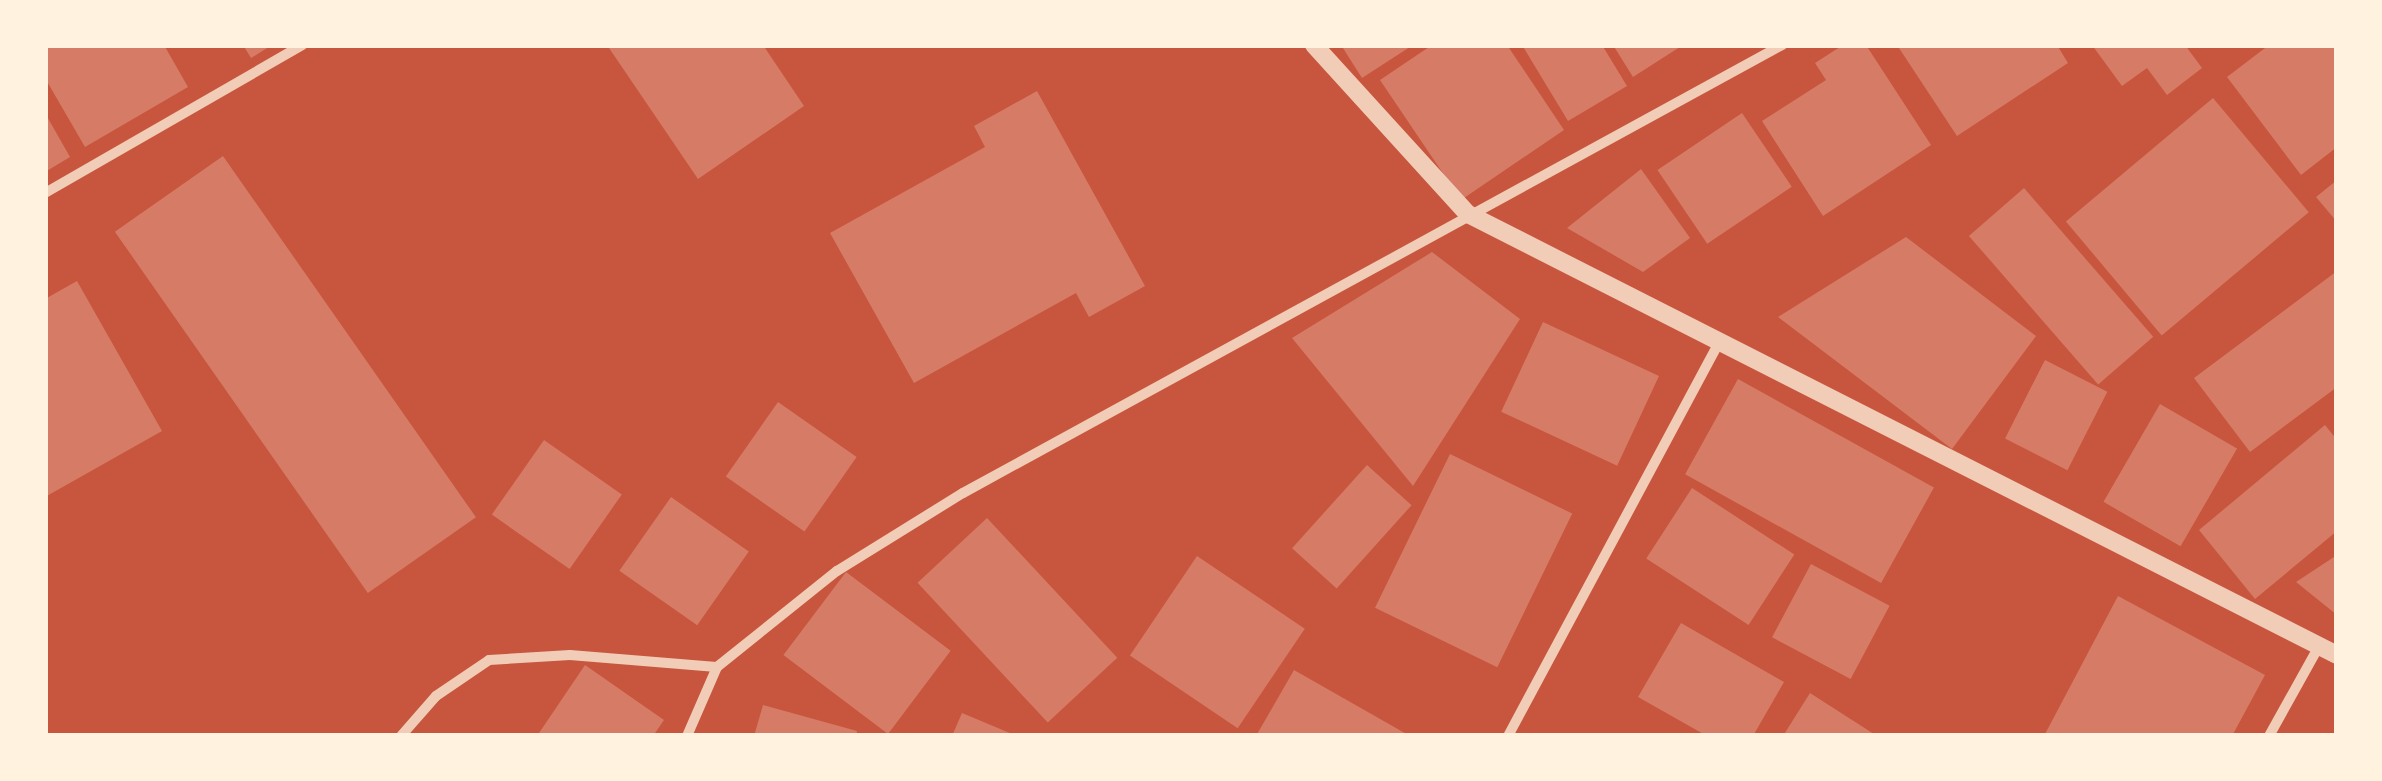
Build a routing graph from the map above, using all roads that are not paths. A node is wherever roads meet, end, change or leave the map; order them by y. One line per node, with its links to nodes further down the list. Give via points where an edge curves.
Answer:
1 (302, 45): 4 (street)
2 (1314, 45): 5 (street)
3 (1782, 45): 5 (street)
4 (45, 192)
5 (1468, 214): 6 (street); 9 (street, via 963,493 837,572)
6 (1720, 340): 7 (street); 12 (street)
7 (2319, 646): 8 (street); 13 (street)
8 (2337, 655)
9 (717, 667): 10 (street, via 570,655 489,660 436,696); 11 (street)
10 (400, 736)
11 (687, 736)
12 (1508, 736)
13 (2268, 736)

